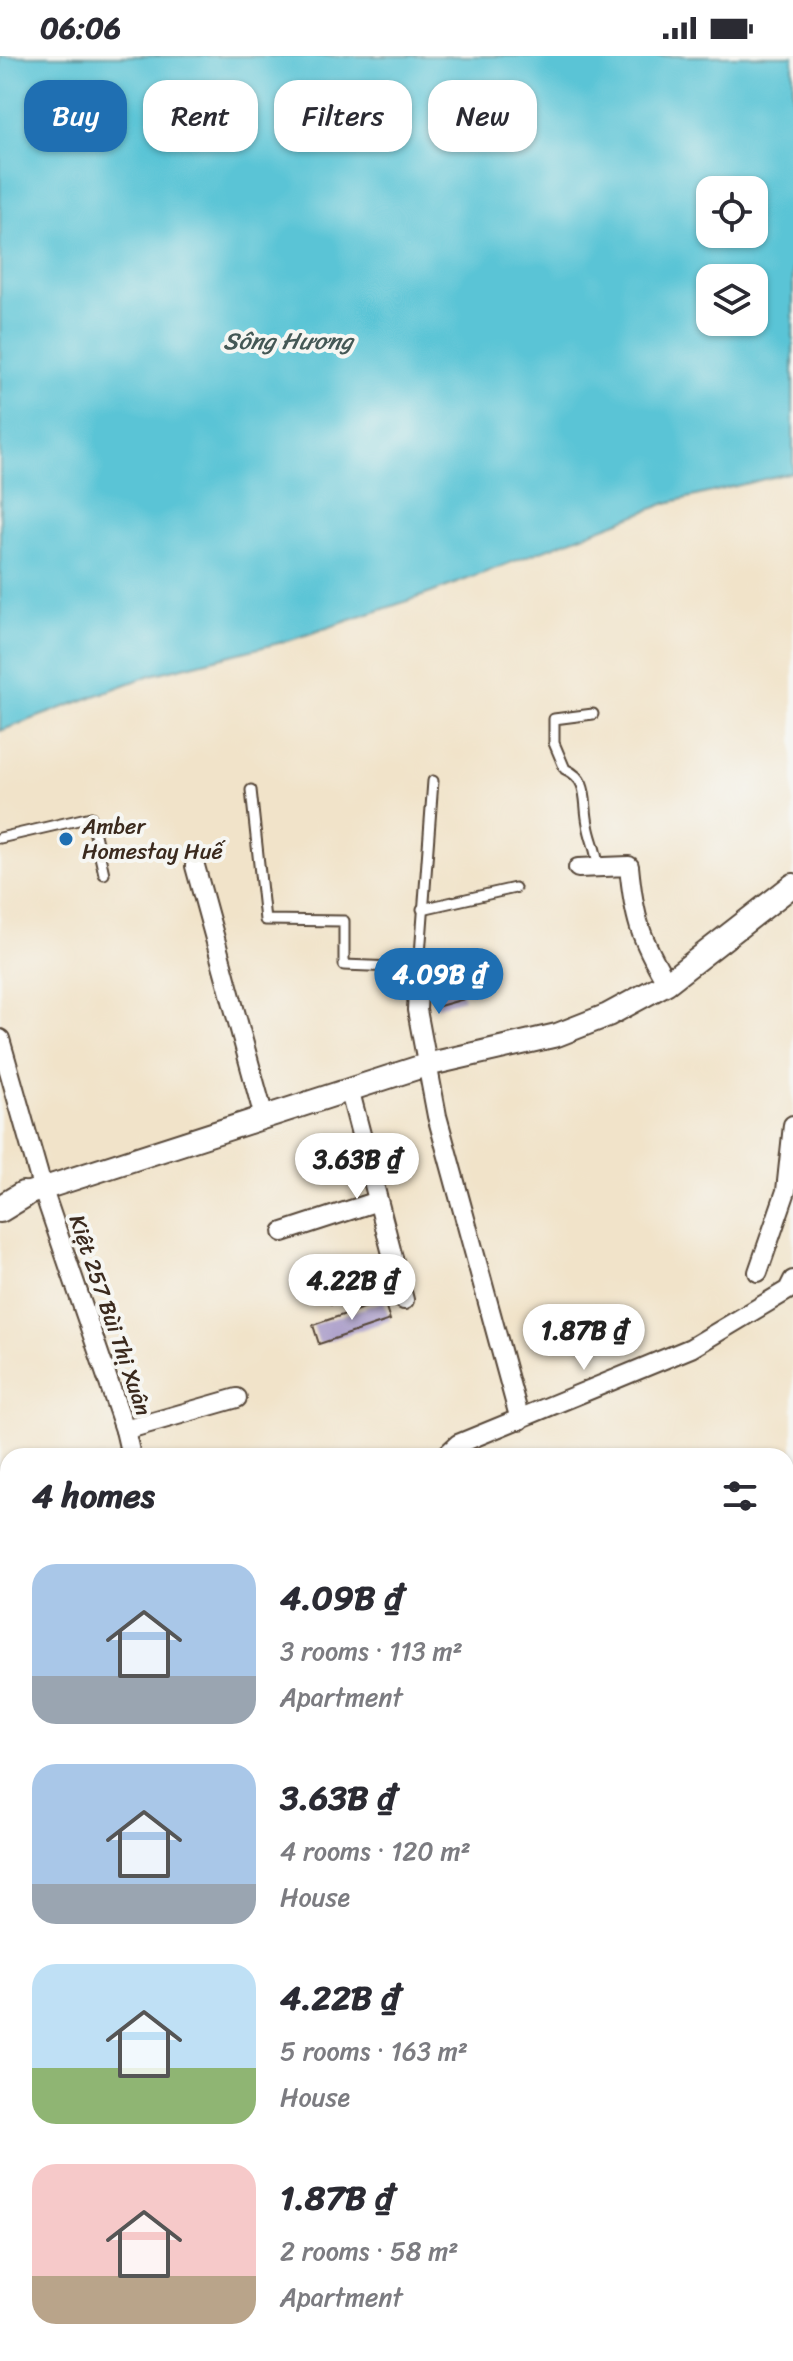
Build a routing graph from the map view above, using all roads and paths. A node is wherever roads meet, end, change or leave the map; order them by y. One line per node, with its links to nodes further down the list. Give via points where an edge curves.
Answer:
1 (593, 714): 6 (lane, via 554,719 554,743 565,769 578,775 585,788)
2 (433, 781): 11 (lane)
3 (251, 790): 12 (lane, via 265,920 344,921 344,965)
4 (0, 838): 8 (lane, via 91,817)
5 (195, 866): 17 (street)
6 (598, 867): 7 (street); 13 (street, via 629,866 633,913)
7 (578, 868)
8 (104, 874)
9 (793, 885): 13 (street)
10 (515, 888): 11 (lane)
11 (422, 909): 12 (lane)
12 (419, 968): 15 (street, via 417,1010)
13 (667, 983): 15 (street, via 557,1035)
14 (0, 1039): 19 (street, Kiệt 257 Bùi Thị Xuân)
15 (426, 1065): 16 (street); 29 (street)
16 (350, 1092): 17 (street); 20 (street)
17 (264, 1117): 19 (street)
18 (793, 1125): 24 (street, via 786,1191)
19 (22, 1192): 21 (main road); 30 (street, Kiệt 257 Bùi Thị Xuân)
20 (378, 1201): 22 (street); 23 (street)
21 (0, 1209)
22 (283, 1232)
23 (396, 1271): 26 (street); 27 (street)
24 (758, 1272)
25 (791, 1288): 29 (street, via 691,1348)
26 (333, 1294)
27 (404, 1300)
28 (237, 1398): 30 (street)
29 (520, 1420): 32 (street)
30 (125, 1430): 31 (street, Kiệt 257 Bùi Thị Xuân)
31 (129, 1448)
32 (454, 1448)

